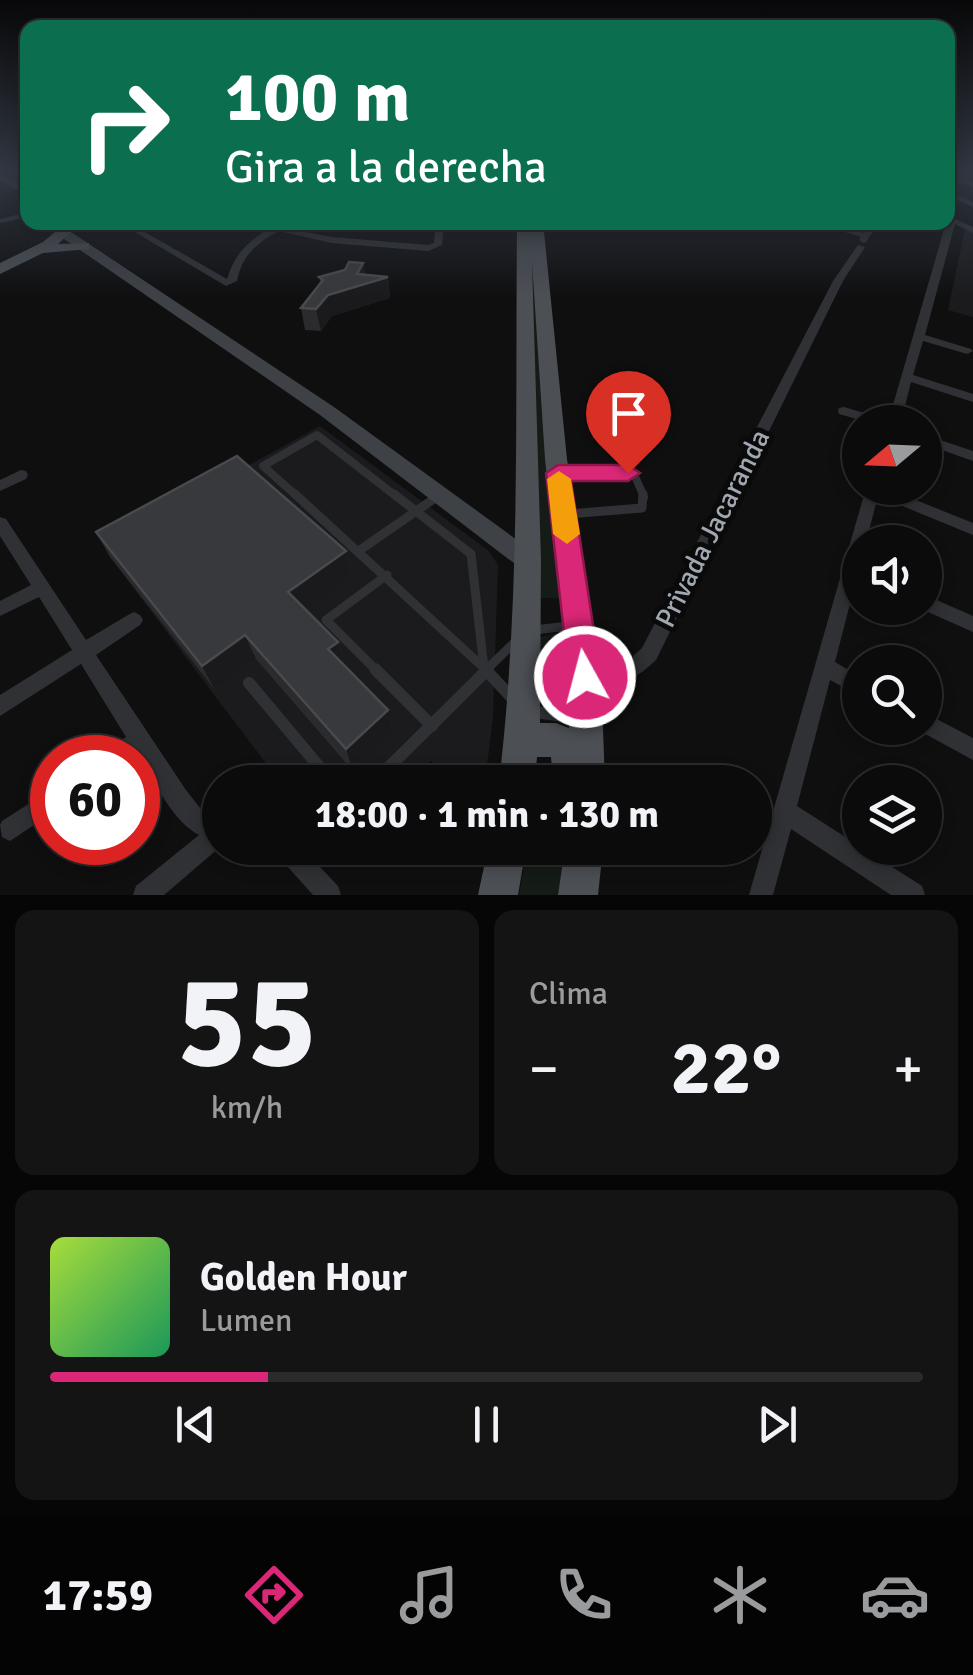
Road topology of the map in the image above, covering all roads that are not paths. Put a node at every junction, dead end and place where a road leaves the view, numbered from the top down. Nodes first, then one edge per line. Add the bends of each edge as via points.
1 (61, 230) edge
2 (63, 230) edge
3 (73, 230) edge
4 (138, 230) edge
5 (274, 230) joint
6 (439, 230) edge
7 (524, 230) edge
8 (537, 230) edge
9 (947, 230) edge
10 (867, 235) edge
11 (84, 246) junction
12 (36, 251) junction
13 (234, 261) junction
14 (0, 266) edge
15 (198, 267) junction
16 (916, 336) junction
17 (967, 351) dead end
18 (906, 376) junction
19 (973, 398) edge
20 (898, 405) edge
21 (942, 445) edge
22 (973, 456) edge
23 (558, 473) junction
24 (21, 476) dead end
25 (0, 486) edge
26 (442, 494) junction
27 (914, 505) edge
28 (417, 511) junction
29 (564, 514) junction
30 (0, 523) edge
31 (973, 529) edge
32 (360, 550) junction
33 (526, 560) junction
34 (387, 575) junction
35 (40, 588) junction
36 (0, 609) edge
37 (942, 610) edge
38 (842, 614) edge
39 (134, 620) dead end
40 (973, 624) edge
41 (579, 627) junction
42 (524, 632) junction
43 (82, 655) junction
44 (825, 668) junction
45 (484, 672) junction
46 (585, 677) junction
47 (842, 677) edge
48 (249, 683) dead end
49 (0, 706) edge
50 (586, 716) junction
51 (432, 726) junction
52 (523, 726) junction
53 (942, 732) edge
54 (138, 735) edge
55 (973, 749) edge
56 (318, 765) edge
57 (392, 765) edge
58 (519, 765) edge
59 (570, 765) edge
60 (587, 765) edge
61 (160, 767) edge
62 (783, 810) junction
63 (30, 815) edge
64 (202, 824) edge
65 (10, 829) dead end
66 (202, 847) edge
67 (309, 865) edge
68 (504, 865) edge
69 (145, 895) edge
70 (329, 895) edge
71 (498, 895) edge
72 (761, 895) edge
73 (913, 895) edge

1 - 14 main road
2 - 12 main road
3 - 11 street
4 - 15 street
5 - 6 street via 428,248 438,245
5 - 13 street
7 - 33 main road
8 - 23 main road
9 - 16 street
10 - 46 street, Privada Jacaranda via 649,654 626,676
11 - 12 main road
11 - 26 street
12 - 14 main road
13 - 15 street
13 - 15 street via 229,283
16 - 17 street
16 - 18 street
18 - 19 street
18 - 20 street
21 - 22 street
23 - 29 main road
23 - 29 lane via 634,474 645,499 642,508
24 - 25 street
26 - 28 lane
26 - 33 street
27 - 31 street
28 - 32 lane
28 - 32 lane via 317,435 263,466
28 - 45 lane via 474,561
29 - 41 main road
30 - 35 street
32 - 34 lane
33 - 42 main road
34 - 45 lane
34 - 51 lane via 326,620
35 - 36 street
35 - 43 street
37 - 40 street
38 - 44 street
39 - 43 street
41 - 42 lane
41 - 46 main road
42 - 45 lane
42 - 52 main road
43 - 49 street
43 - 54 street
44 - 47 street
44 - 62 street
45 - 51 lane
45 - 52 lane
46 - 50 main road
48 - 56 lane
50 - 52 lane
50 - 60 main road
51 - 57 lane
52 - 58 main road
52 - 59 main road via 562,740
53 - 55 street
61 - 64 street
62 - 72 street
62 - 73 street
63 - 65 street
66 - 69 street
67 - 70 street
68 - 71 main road

